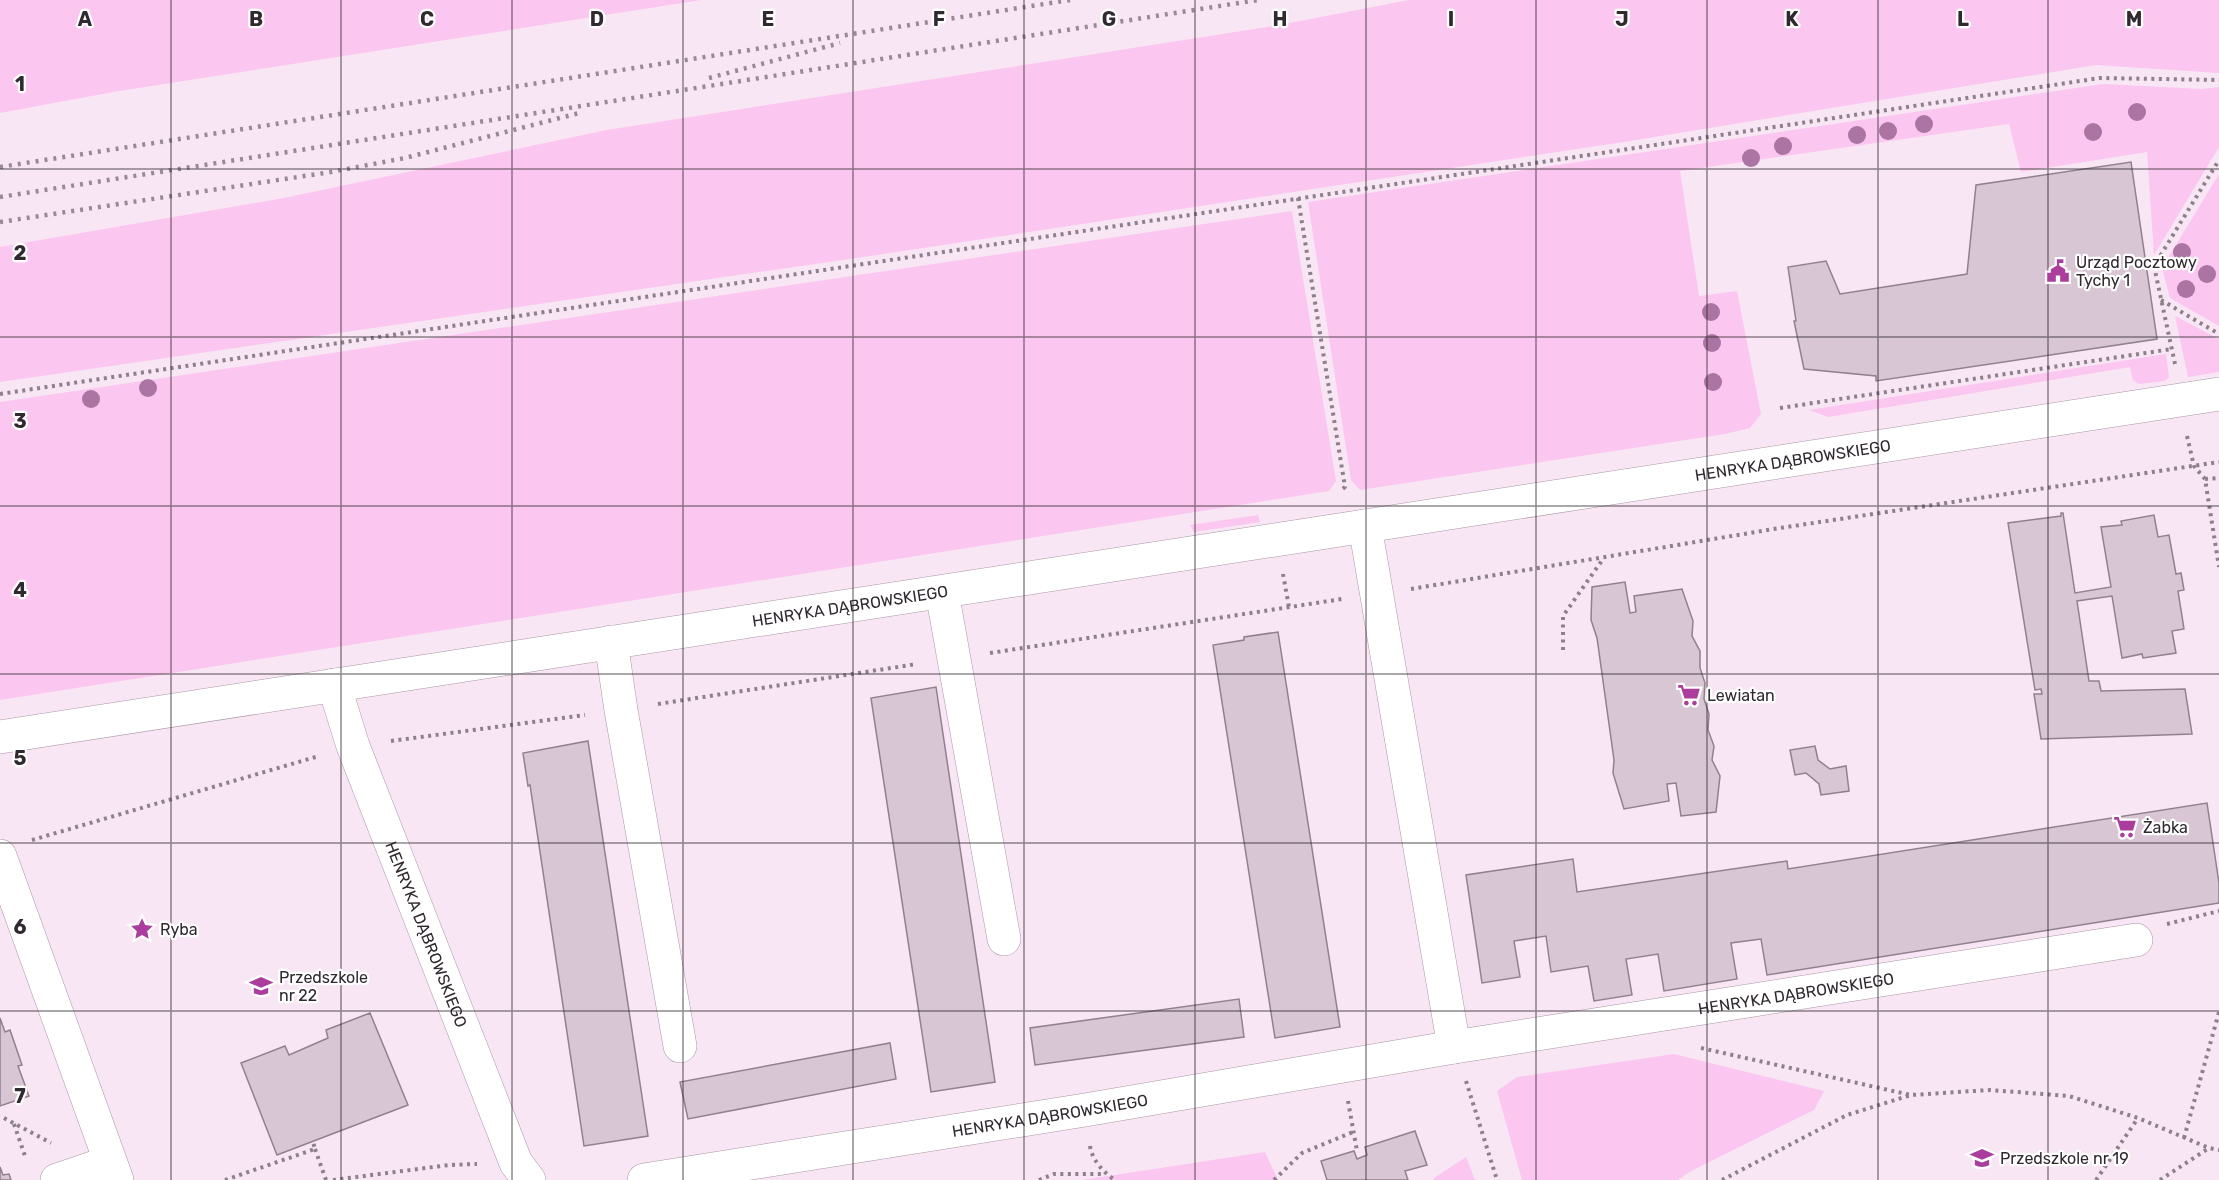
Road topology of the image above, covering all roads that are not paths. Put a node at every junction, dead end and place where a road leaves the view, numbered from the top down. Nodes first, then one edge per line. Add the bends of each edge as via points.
1 (2219, 394) edge
2 (1365, 526) junction
3 (942, 592) junction
4 (611, 642) junction
5 (333, 684) junction
6 (0, 737) edge
7 (11, 850) edge
8 (1004, 939) dead end
9 (2136, 940) road end
10 (680, 1046) dead end
11 (1454, 1047) junction
12 (114, 1171) edge
13 (523, 1172) edge
14 (43, 1174) edge
15 (644, 1180) edge

1 - 2 street, HENRYKA DĄBROWSKIEGO
2 - 3 street, HENRYKA DĄBROWSKIEGO
2 - 11 street
3 - 4 street, HENRYKA DĄBROWSKIEGO
3 - 8 street
4 - 5 street, HENRYKA DĄBROWSKIEGO
4 - 10 street
5 - 6 street, HENRYKA DĄBROWSKIEGO
5 - 13 street, HENRYKA DĄBROWSKIEGO via 353,746
7 - 12 street
9 - 11 street, HENRYKA DĄBROWSKIEGO
11 - 15 street, HENRYKA DĄBROWSKIEGO
12 - 14 street

